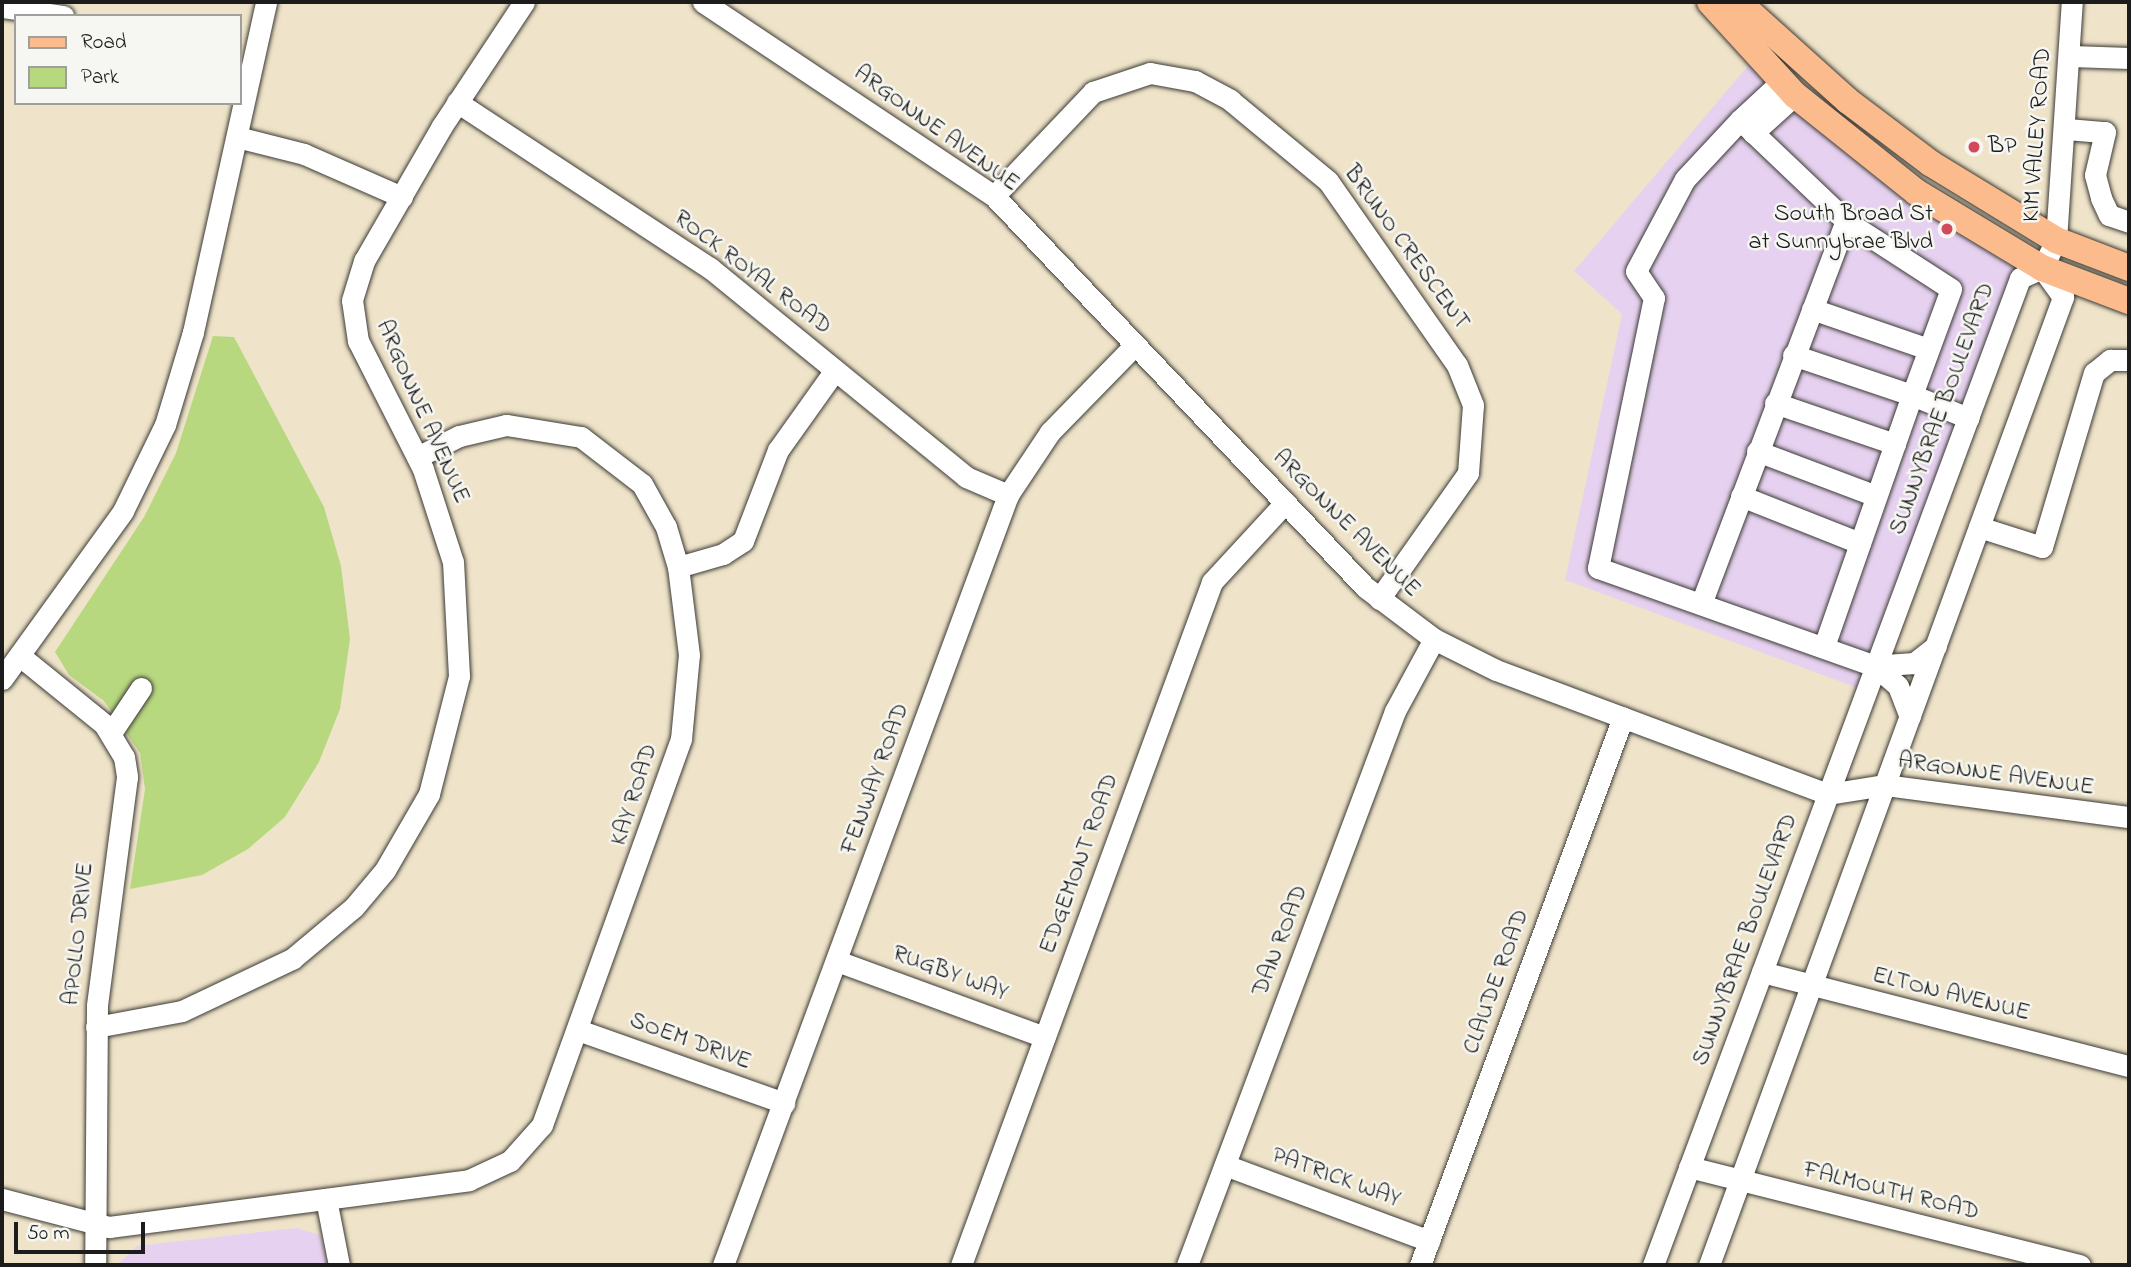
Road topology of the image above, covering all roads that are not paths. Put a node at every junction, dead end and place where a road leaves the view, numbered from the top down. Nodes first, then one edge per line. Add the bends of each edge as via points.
1 (266, 2) edge
2 (524, 2) edge
3 (703, 2) edge
4 (1710, 2) edge
5 (1738, 2) edge
6 (2072, 2) edge
7 (2, 7) edge
8 (49, 14) edge
9 (249, 42) edge
10 (2071, 56) junction
11 (2129, 58) edge
12 (1816, 73) junction
13 (1789, 88) junction
14 (242, 97) edge
15 (1848, 101) junction
16 (457, 102) junction
17 (241, 105) edge
18 (1746, 127) junction
19 (2067, 129) junction
20 (1842, 135) junction
21 (237, 137) junction
22 (994, 196) junction
23 (402, 197) junction
24 (1846, 221) junction
25 (2129, 222) edge
26 (2056, 240) junction
27 (2042, 268) junction
28 (2129, 268) edge
29 (2129, 301) edge
30 (1812, 309) junction
31 (1135, 345) junction
32 (1928, 349) junction
33 (1793, 355) junction
34 (2129, 360) edge
35 (835, 370) junction
36 (1912, 395) junction
37 (1775, 403) junction
38 (1968, 418) junction
39 (1895, 444) junction
40 (1757, 451) junction
41 (417, 457) junction
42 (1008, 495) junction
43 (1741, 496) junction
44 (1876, 496) junction
45 (1285, 503) junction
46 (1979, 527) junction
47 (1860, 543) junction
48 (678, 567) junction
49 (1379, 599) junction
50 (1701, 604) junction
51 (1434, 639) junction
52 (1824, 646) junction
53 (1936, 646) junction
54 (20, 656) junction
55 (1875, 666) junction
56 (2, 679) edge
57 (141, 688) dead end
58 (1623, 717) junction
59 (1910, 717) junction
60 (111, 733) junction
61 (1885, 785) junction
62 (1828, 794) junction
63 (2129, 817) edge
64 (837, 961) junction
65 (1762, 972) junction
66 (1811, 987) junction
67 (96, 1027) junction
68 (578, 1030) junction
69 (1045, 1037) junction
70 (2129, 1066) edge
71 (784, 1103) junction
72 (1225, 1166) junction
73 (1689, 1167) junction
74 (1739, 1181) junction
75 (2, 1199) edge
76 (326, 1199) junction
77 (95, 1224) junction
78 (1429, 1241) junction
79 (94, 1265) edge
80 (339, 1265) edge
81 (723, 1265) edge
82 (961, 1265) edge
83 (1187, 1265) edge
84 (1420, 1265) edge
85 (1653, 1265) edge
86 (1709, 1265) edge
87 (2080, 1265) edge

1 - 9 street
2 - 16 street, ARGONNE AVENUE
3 - 22 street, ARGONNE AVENUE
4 - 13 main road
5 - 12 main road
6 - 10 street, KIM VALLEY ROAD
7 - 8 street
9 - 14 street
10 - 11 street
10 - 19 street, KIM VALLEY ROAD
12 - 13 main road
12 - 15 main road
13 - 18 street
13 - 20 main road
15 - 20 main road
15 - 26 main road via 1930,163
16 - 23 street, ARGONNE AVENUE
16 - 35 street, ROCK ROYAL ROAD via 709,268
17 - 21 street
18 - 24 street
18 - 50 street via 1685,179 1636,271 1654,298 1598,568
19 - 25 street via 2105,132 2095,174 2101,198 2109,215
19 - 26 street, KIM VALLEY ROAD
20 - 27 main road via 1916,192
21 - 23 street via 304,154
21 - 54 street via 165,425 123,511
22 - 31 street, ARGONNE AVENUE
22 - 49 street, BRUNO CRESCENT via 1093,92 1150,73 1195,81 1230,100 1328,181 1457,365 1473,405 1468,473
23 - 41 street, ARGONNE AVENUE via 356,280 352,320
24 - 30 street
24 - 32 street via 1951,289
26 - 27 street, KIM VALLEY ROAD
26 - 28 main road
27 - 29 main road
27 - 38 street, SUNNYBRAE BOULEVARD via 2020,278
27 - 46 street via 2063,297
30 - 32 street
30 - 33 street
31 - 42 street, FENWAY ROAD via 1050,432
31 - 45 street, ARGONNE AVENUE
32 - 36 street
33 - 36 street
33 - 37 street
34 - 46 street via 2110,360 2094,373 2042,547
35 - 42 street, ROCK ROYAL ROAD via 966,477
35 - 48 street via 778,450 743,541 723,554
36 - 38 street
36 - 39 street
37 - 39 street
37 - 40 street
38 - 55 street, SUNNYBRAE BOULEVARD
39 - 44 street
40 - 43 street
40 - 44 street
41 - 48 street, KAY ROAD via 459,436 506,425 581,437 642,484 666,527
41 - 67 street, ARGONNE AVENUE via 453,562 461,642 446,743 410,830 354,907 292,959 183,1012
42 - 64 street, FENWAY ROAD
43 - 47 street
43 - 50 street
44 - 47 street
45 - 49 street, ARGONNE AVENUE
45 - 69 street, EDGEMONT ROAD via 1212,582
46 - 53 street
47 - 52 street
48 - 68 street, KAY ROAD via 688,655 681,739
49 - 51 street, ARGONNE AVENUE
50 - 52 street
51 - 58 street, ARGONNE AVENUE
51 - 72 street, DAN ROAD via 1395,711
52 - 55 street
53 - 55 street via 1914,663
53 - 59 street
54 - 56 street
54 - 60 street
55 - 59 street via 1898,686
55 - 62 street, SUNNYBRAE BOULEVARD
57 - 60 street
58 - 62 street, ARGONNE AVENUE
58 - 78 street, CLAUDE ROAD
59 - 61 street
60 - 67 street, APOLLO DRIVE via 127,778
61 - 62 street, ARGONNE AVENUE
61 - 63 street, ARGONNE AVENUE
61 - 66 street
62 - 65 street, SUNNYBRAE BOULEVARD
64 - 69 street, RUGBY WAY
64 - 71 street, FENWAY ROAD
65 - 66 street, ELTON AVENUE
65 - 73 street, SUNNYBRAE BOULEVARD
66 - 70 street, ELTON AVENUE
66 - 74 street
67 - 77 street, APOLLO DRIVE
68 - 71 street, SOEM DRIVE
68 - 76 street, KAY ROAD via 542,1125 510,1161 469,1180
69 - 82 street, EDGEMONT ROAD
71 - 81 street, FENWAY ROAD
72 - 78 street, PATRICK WAY
72 - 83 street, DAN ROAD
73 - 74 street, FALMOUTH ROAD
73 - 85 street, SUNNYBRAE BOULEVARD
74 - 86 street
74 - 87 street, FALMOUTH ROAD
75 - 77 street
76 - 77 street
76 - 80 street
77 - 79 street, APOLLO DRIVE
78 - 84 street, CLAUDE ROAD

